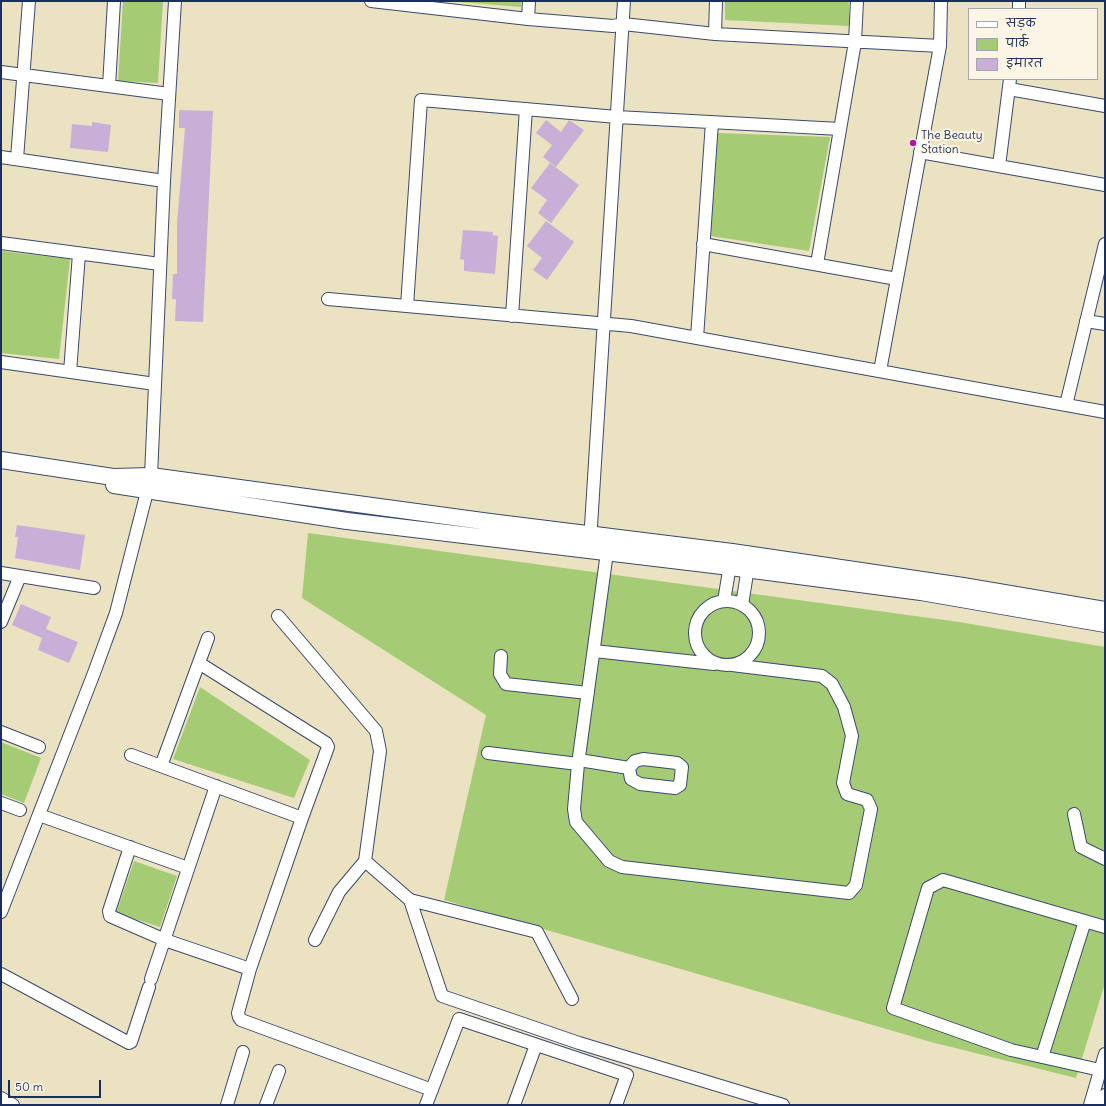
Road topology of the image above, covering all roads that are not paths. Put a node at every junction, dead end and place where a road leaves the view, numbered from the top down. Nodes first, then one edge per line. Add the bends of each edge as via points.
1 (29, 1) edge
2 (114, 1) edge
3 (175, 1) edge
4 (371, 1) edge
5 (529, 1) edge
6 (624, 1) edge
7 (716, 1) edge
8 (857, 1) edge
9 (941, 1) edge
10 (434, 5) edge
11 (528, 20) junction
12 (623, 24) junction
13 (715, 34) junction
14 (855, 42) junction
15 (940, 46) junction
16 (1, 72) edge
17 (23, 74) junction
18 (1010, 84) edge
19 (109, 86) junction
20 (169, 94) junction
21 (1105, 106) edge
22 (526, 109) junction
23 (617, 118) junction
24 (712, 122) junction
25 (840, 129) junction
26 (920, 152) junction
27 (1, 157) edge
28 (17, 159) junction
29 (999, 166) junction
30 (164, 181) junction
31 (1105, 185) edge
32 (1, 243) edge
33 (703, 244) junction
34 (1105, 244) edge
35 (79, 254) junction
36 (1103, 262) edge
37 (160, 264) junction
38 (816, 264) junction
39 (897, 278) junction
40 (328, 299) dead end
41 (407, 306) junction
42 (512, 316) junction
43 (1086, 320) junction
44 (604, 324) junction
45 (1105, 324) edge
46 (697, 338) junction
47 (1, 362) edge
48 (880, 371) junction
49 (70, 372) junction
50 (155, 384) junction
51 (1066, 405) junction
52 (1105, 412) edge
53 (1, 460) edge
54 (1, 471) edge
55 (150, 483) junction
56 (592, 534) junction
57 (609, 536) junction
58 (589, 550) junction
59 (607, 552) junction
60 (731, 559) junction
61 (749, 562) junction
62 (1, 573) edge
63 (20, 576) junction
64 (94, 588) dead end
65 (724, 601) junction
66 (742, 605) junction
67 (1105, 610) edge
68 (278, 616) dead end
69 (1, 622) edge
70 (1105, 624) edge
71 (208, 638) dead end
72 (594, 651) junction
73 (501, 656) dead end
74 (199, 663) junction
75 (726, 665) junction
76 (588, 692) junction
77 (1, 732) edge
78 (39, 747) dead end
79 (488, 753) dead end
80 (131, 755) dead end
81 (578, 762) junction
82 (162, 766) junction
83 (629, 768) dead end
84 (216, 786) junction
85 (1, 803) edge
86 (20, 810) dead end
87 (1074, 814) dead end
88 (39, 815) junction
89 (302, 818) junction
90 (130, 847) junction
91 (1105, 859) edge
92 (365, 861) junction
93 (188, 868) junction
94 (410, 900) junction
95 (1, 912) edge
96 (1086, 921) junction
97 (1105, 927) edge
98 (165, 940) junction
99 (315, 940) dead end
100 (250, 969) junction
101 (1, 974) edge
102 (572, 999) dead end
103 (536, 1045) junction
104 (243, 1052) dead end
105 (1105, 1054) edge
106 (1042, 1057) junction
107 (1100, 1070) junction
108 (279, 1071) dead end
109 (432, 1090) junction
110 (1105, 1095) edge
111 (1, 1098) edge
112 (13, 1105) edge
113 (227, 1105) edge
114 (266, 1105) edge
115 (426, 1105) edge
116 (514, 1105) edge
117 (616, 1105) edge
118 (783, 1105) edge
119 (1090, 1105) edge
120 (1102, 1105) edge

1 - 17 street
2 - 19 street
3 - 20 street
4 - 10 street
5 - 11 street
6 - 12 street
7 - 13 street
8 - 14 street
9 - 15 street
10 - 11 street
11 - 12 street via 613,26
12 - 13 street
12 - 23 street
13 - 14 street
14 - 15 street
14 - 25 street
15 - 26 street
16 - 17 street
17 - 19 street
17 - 28 street
18 - 21 street
18 - 29 street
19 - 20 street
20 - 30 street
22 - 23 street
22 - 41 street via 421,100
22 - 42 street
23 - 24 street
23 - 44 street
24 - 25 street
24 - 33 street
25 - 38 street
26 - 29 street
26 - 39 street
27 - 28 street
28 - 30 street
29 - 31 street
30 - 37 street
32 - 35 street
33 - 38 street
33 - 46 street
34 - 36 street
35 - 37 street
35 - 49 street
36 - 43 street
37 - 50 street
38 - 39 street
39 - 48 street
40 - 41 street
41 - 42 street
42 - 44 street
43 - 45 street
43 - 51 street
44 - 46 street via 631,326
44 - 56 street
46 - 48 street
47 - 49 street
48 - 51 street
49 - 50 street
50 - 55 street
51 - 52 street
53 - 55 main road
54 - 55 main road
55 - 56 main road
55 - 58 main road via 347,521
55 - 88 street via 116,613
56 - 57 main road
56 - 58 street
57 - 59 street
57 - 60 main road
58 - 59 main road
59 - 60 main road
59 - 72 street
60 - 61 main road
60 - 65 street
61 - 66 street
61 - 67 main road via 963,586
61 - 70 main road
62 - 63 street
63 - 64 street
63 - 69 street
65 - 66 street
65 - 75 street via 708,607 700,614 694,634 702,654 710,661
66 - 75 street via 754,615 758,624 757,645 751,655 742,662
68 - 92 street via 376,731 380,751
71 - 74 street
72 - 75 street
72 - 76 street
73 - 76 street via 500,674 506,684
74 - 82 street
74 - 89 street via 328,744
75 - 81 street via 822,676 832,684 844,707 852,736 843,783 847,794 868,800 871,810 856,885 849,894 622,867 609,861 576,822 574,809
76 - 81 street
77 - 78 street
79 - 81 street
80 - 82 street
81 - 83 street
82 - 84 street
84 - 89 street
84 - 93 street
85 - 86 street
87 - 91 street via 1081,847
88 - 90 street
88 - 95 street
89 - 100 street
90 - 93 street
90 - 98 street via 109,913 112,918
92 - 94 street
92 - 99 street via 339,892
93 - 98 street
94 - 102 street via 537,932
94 - 118 street via 442,996 579,1043
96 - 97 street
96 - 106 street
96 - 106 street via 943,880 928,888 893,1008 1011,1050
98 - 100 street
98 - 101 street via 129,1044
100 - 109 street via 238,1013 241,1020
103 - 109 street via 459,1019
103 - 116 street
103 - 117 street via 627,1075
104 - 113 street
105 - 107 street
106 - 107 street
107 - 119 street
108 - 114 street
109 - 115 street
110 - 120 street
111 - 112 street

